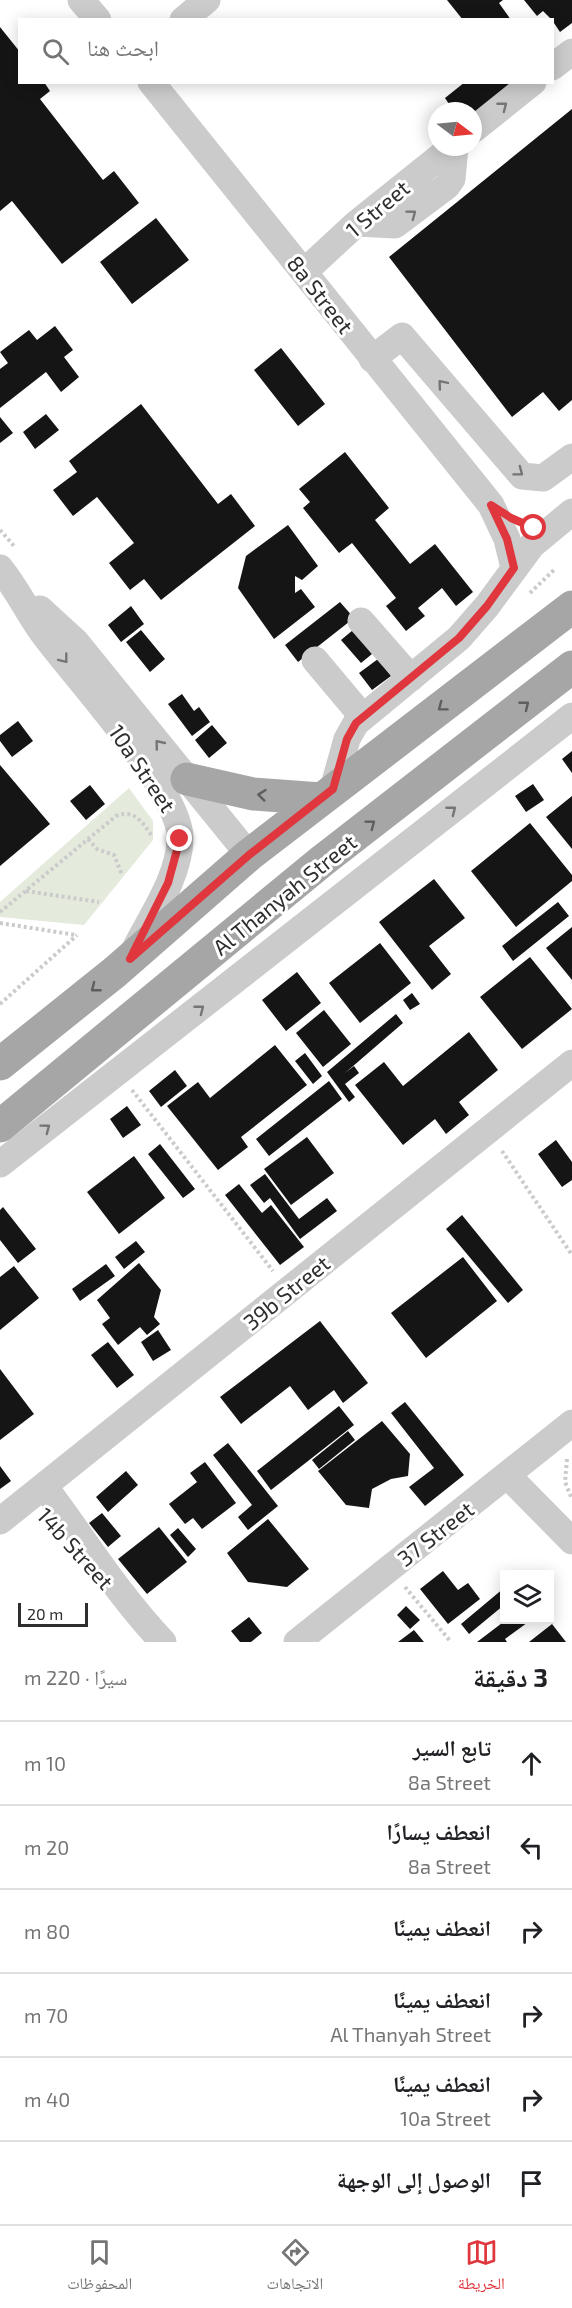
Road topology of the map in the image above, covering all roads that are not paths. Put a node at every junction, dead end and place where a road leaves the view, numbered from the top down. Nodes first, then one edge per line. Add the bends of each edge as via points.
1 (81, 0) edge
2 (207, 0) edge
3 (96, 18) edge
4 (185, 18) edge
5 (572, 52) edge
6 (554, 66) edge
7 (153, 84) edge
8 (530, 84) edge
9 (482, 123) edge
10 (442, 156) edge
11 (304, 272) junction
12 (372, 359) junction
13 (480, 429) junction
14 (450, 456) junction
15 (572, 457) edge
16 (491, 505) junction
17 (572, 512) edge
18 (547, 532) junction
19 (0, 568) edge
20 (514, 568) junction
21 (20, 593) junction
22 (572, 607) edge
23 (361, 621) dead end
24 (315, 660) dead end
25 (572, 667) edge
26 (411, 678) junction
27 (362, 716) junction
28 (572, 716) edge
29 (187, 779) junction
30 (327, 794) junction
31 (249, 855) junction
32 (130, 959) junction
33 (1, 1062) edge
34 (572, 1063) edge
35 (53, 1085) junction
36 (0, 1126) edge
37 (0, 1164) edge
38 (572, 1423) edge
39 (516, 1469) junction
40 (37, 1492) junction
41 (0, 1521) edge
42 (572, 1534) edge
43 (572, 1540) edge
44 (148, 1632) edge
45 (163, 1642) edge
46 (297, 1642) edge

1 - 3 street
2 - 4 street
5 - 6 street
7 - 11 street, 8a Street
9 -> 8 street
11 -> 10 street, 1 Street via 357,223
11 - 12 street, 8a Street
13 -> 12 street via 402,336
12 - 14 street, 8a Street
13 - 14 street
13 -> 15 street via 516,472 528,478 549,474
14 - 16 street, 8a Street
16 - 18 street, 8a Street via 511,518
16 - 20 street, 8a Street via 507,539
17 - 18 street
18 - 20 street
19 - 21 street, 10a Street
20 - 26 street via 474,622
29 -> 21 street, 10a Street via 76,642
21 -> 32 street, 10a Street via 43,632 162,788 180,825 180,848 168,883
22 -> 30 main road
23 - 26 street
24 - 27 street
35 -> 25 main road, Al Thanyah Street via 322,861
26 - 27 street
27 - 30 street via 347,739
37 -> 28 street
30 -> 29 main road via 253,794
29 - 31 street, 10a Street
30 - 31 main road
31 - 32 main road
31 - 35 main road via 261,872 258,889 80,1037 63,1059
32 -> 33 main road
34 - 40 street, 39b Street
35 - 36 main road, Al Thanyah Street
38 - 39 street, 37 Street
39 - 42 street
39 - 43 street
39 - 46 street, 37 Street
40 - 41 street, 39b Street
40 - 44 street, 14b Street via 94,1552
44 - 45 street, 14b Street

